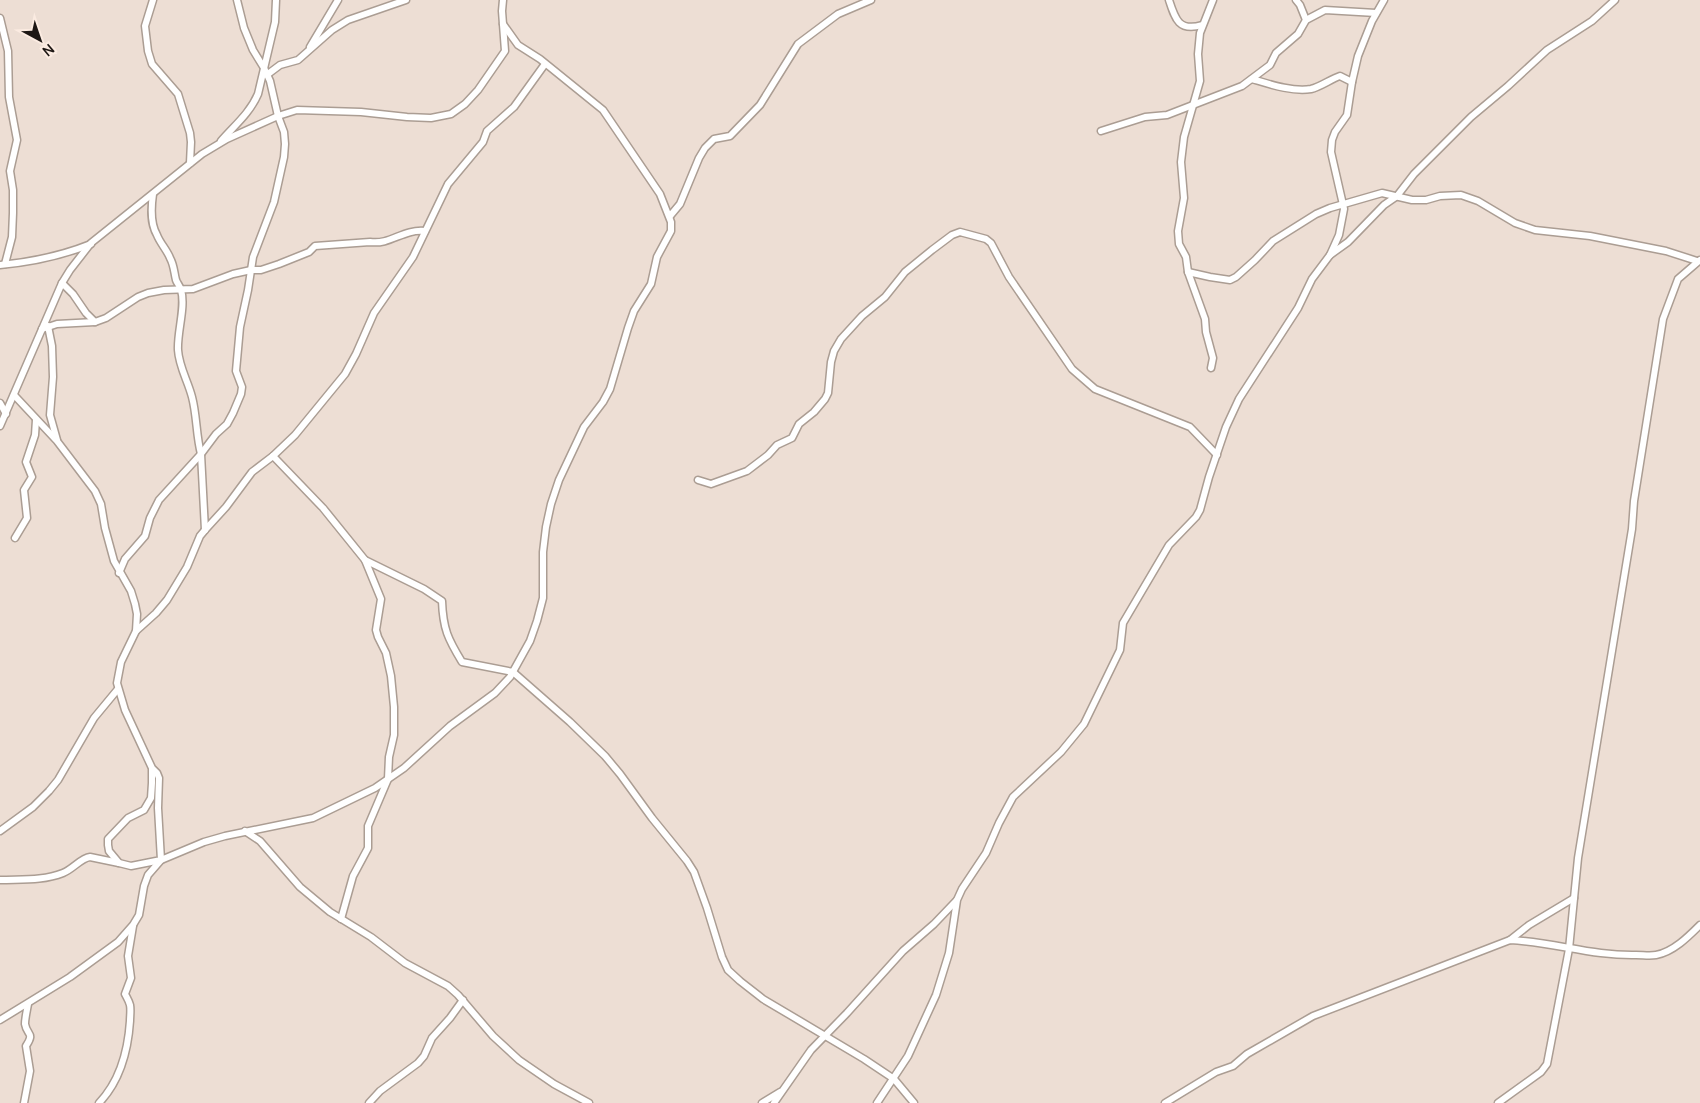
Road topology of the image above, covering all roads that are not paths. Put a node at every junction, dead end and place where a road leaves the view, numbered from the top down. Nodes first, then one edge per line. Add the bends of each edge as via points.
1 (154, 0) edge
2 (237, 0) edge
3 (276, 0) edge
4 (338, 0) edge
5 (406, 0) edge
6 (504, 0) edge
7 (871, 0) edge
8 (1169, 0) edge
9 (1213, 0) edge
10 (1296, 0) edge
11 (1384, 0) edge
12 (1615, 0) edge
13 (1376, 13) junction
14 (0, 18) edge
15 (1306, 20) junction
16 (503, 24) junction
17 (1202, 26) junction
18 (305, 55) junction
19 (545, 64) junction
20 (266, 71) junction
21 (1252, 79) junction
22 (1352, 82) junction
23 (1194, 105) junction
24 (278, 116) junction
25 (1101, 131) dead end
26 (217, 145) junction
27 (190, 163) junction
28 (154, 194) junction
29 (1397, 196) junction
30 (1344, 205) junction
31 (670, 216) junction
32 (425, 232) junction
33 (92, 243) junction
34 (1330, 255) junction
35 (1698, 261) edge
36 (2, 265) edge
37 (251, 270) junction
38 (1188, 272) junction
39 (62, 283) junction
40 (182, 290) junction
41 (95, 322) junction
42 (45, 328) junction
43 (1211, 368) dead end
44 (14, 395) junction
45 (0, 403) edge
46 (6, 414) junction
47 (36, 420) junction
48 (0, 426) edge
49 (57, 441) junction
50 (200, 454) junction
51 (1217, 455) junction
52 (273, 456) junction
53 (698, 480) dead end
54 (205, 530) junction
55 (14, 538) dead end
56 (366, 560) junction
57 (119, 573) junction
58 (136, 631) junction
59 (513, 672) junction
60 (118, 689) junction
61 (152, 768) junction
62 (388, 779) junction
63 (0, 831) edge
64 (245, 831) junction
65 (161, 860) junction
66 (118, 863) junction
67 (0, 880) edge
68 (1574, 898) junction
69 (957, 900) junction
70 (341, 919) junction
71 (133, 925) junction
72 (1700, 925) edge
73 (1510, 940) junction
74 (1570, 949) junction
75 (463, 1000) junction
76 (28, 1004) junction
77 (0, 1020) edge
78 (825, 1036) junction
79 (894, 1079) junction
80 (781, 1091) junction
81 (24, 1103) edge
82 (99, 1103) edge
83 (369, 1103) edge
84 (588, 1103) edge
85 (762, 1103) edge
86 (774, 1103) edge
87 (877, 1103) edge
88 (914, 1103) edge
89 (1165, 1103) edge
90 (1498, 1103) edge

1 - 27 street via 144,26 148,51 152,64 178,94 190,133
2 - 20 street via 244,28
3 - 20 street
4 - 18 street
5 - 18 street via 348,20
6 - 16 street
7 - 31 street via 838,14 798,44 760,105 730,136 714,139 705,148 680,204
8 - 17 street via 1175,17 1184,27
9 - 17 street
10 - 15 street
11 - 13 street
12 - 29 street via 1592,21 1547,50 1471,117 1414,174
13 - 15 street via 1325,10
13 - 22 street via 1358,56
14 - 36 street via 8,51 9,97 17,140 10,171 12,237
15 - 21 street via 1298,34 1276,53 1270,65
16 - 19 street via 518,45
16 - 24 street via 506,51 465,104 451,114 431,118 305,109
17 - 23 street via 1198,54 1200,81
18 - 20 street
19 - 31 street via 603,110 660,194
19 - 32 street via 514,107 487,131 483,142 452,178
20 - 24 street
20 - 26 street via 254,104
21 - 22 street via 1297,89 1311,89 1340,76
21 - 23 street
22 - 30 street via 1347,115 1335,132 1331,146
23 - 25 street
23 - 38 street via 1184,137 1181,162 1184,198 1178,231
24 - 26 street
24 - 37 street via 284,132 284,157 274,202 254,251
26 - 27 street
27 - 28 street
28 - 33 street
28 - 40 street via 151,208 156,234 170,256 176,281
29 - 30 street via 1382,193
29 - 34 street
29 - 35 street via 1426,200 1461,195 1535,230 1590,236 1666,251
30 - 34 street via 1341,228
30 - 38 street via 1316,214 1273,240 1230,280
31 - 59 street via 671,231 657,258 651,284 634,310 610,388 584,427 559,480 546,527 540,610 530,641
32 - 37 street via 410,232 387,242 315,246 279,264
32 - 52 street via 406,269 374,314 345,374
33 - 36 street via 43,259
33 - 39 street
34 - 51 street via 1243,392
35 - 68 street via 1678,279 1663,319
37 - 40 street
37 - 50 street via 240,326 236,371 241,394 227,424
38 - 43 street via 1205,319 1213,358
39 - 41 street
39 - 42 street
40 - 41 street via 148,293
40 - 50 street via 178,352 192,397
41 - 42 street via 56,324
42 - 44 street
42 - 49 street via 52,346 50,415
44 - 46 street
44 - 47 street
45 - 46 street
46 - 48 street
47 - 49 street
47 - 55 street via 35,435 26,462 32,477 24,490 27,518
49 - 57 street via 95,491
50 - 54 street
50 - 57 street via 158,500 145,536 125,559
51 - 53 street via 1190,428 1089,385 1066,362 991,243 960,232 905,272 885,297 841,339 831,362 828,393 814,412 799,424 792,438 777,445 747,471 711,484
51 - 69 street via 1200,510 1169,545 1123,623 1120,650 1084,724 1061,752 1013,797 986,852
52 - 54 street via 252,472
52 - 56 street via 310,493
54 - 58 street via 167,600
56 - 59 street via 442,601 443,623 462,662
56 - 62 street via 381,599 376,630 387,658 392,690 394,729
57 - 58 street via 135,604
58 - 60 street via 121,662 116,683
59 - 62 street via 495,693
59 - 78 street via 605,756 687,861 699,882 725,965 732,975 763,999
60 - 61 street
60 - 63 street via 94,718 53,786
61 - 65 street via 159,778
61 - 66 street via 149,804 121,824 108,839 110,851
62 - 64 street via 321,816
62 - 70 street via 368,826 368,848 353,876
64 - 65 street via 215,838
64 - 70 street via 260,841 300,887
65 - 66 street via 131,866
65 - 71 street via 148,875 139,915
66 - 67 street via 86,857 75,867 51,877
68 - 73 street
68 - 74 street
69 - 78 street via 897,957
69 - 79 street via 949,953 936,995
70 - 75 street via 406,963 448,986
71 - 76 street via 118,942
71 - 82 street via 128,956 131,978 125,994 130,1005 128,1046 113,1085
72 - 74 street via 1673,948 1657,955 1617,956
73 - 74 street
73 - 89 street via 1313,1016 1247,1054 1234,1066 1216,1072
74 - 90 street via 1547,1064 1541,1072
75 - 83 street via 432,1038 418,1063
75 - 84 street via 493,1036 519,1060
76 - 77 street
76 - 81 street via 25,1025 31,1034 26,1046 30,1071
78 - 79 street
78 - 80 street
79 - 87 street
79 - 88 street
80 - 85 street
80 - 86 street

